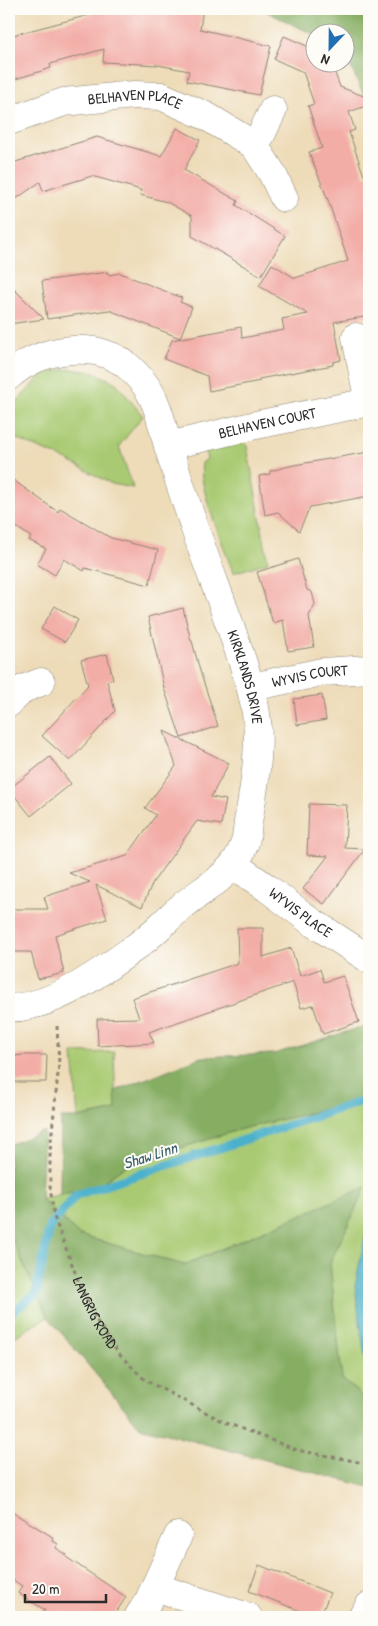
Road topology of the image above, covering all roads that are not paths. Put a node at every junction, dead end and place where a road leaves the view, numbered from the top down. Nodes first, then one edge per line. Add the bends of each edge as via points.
1 (274, 110) dead end
2 (9, 121) edge
3 (254, 145) junction
4 (284, 198) dead end
5 (356, 337) dead end
6 (9, 376) edge
7 (369, 403) edge
8 (168, 446) junction
9 (369, 669) edge
10 (41, 682) dead end
11 (252, 687) junction
12 (9, 703) edge
13 (234, 865) junction
14 (369, 959) edge
15 (9, 1008) edge
16 (178, 1536) dead end
17 (155, 1587) junction
18 (369, 1606) edge
19 (138, 1617) edge
20 (248, 1617) edge
21 (362, 1617) edge

1 - 3 street
2 - 3 street, BELHAVEN PLACE via 64,102 161,96 206,116
3 - 4 street, BELHAVEN PLACE
5 - 7 street, BELHAVEN COURT
6 - 8 street, KIRKLANDS DRIVE via 36,359 60,352 88,349 112,355 132,369 152,394 163,421
7 - 8 street, BELHAVEN COURT via 256,424
8 - 11 street, KIRKLANDS DRIVE
9 - 11 street, WYVIS COURT via 322,672
10 - 12 street via 23,689
11 - 13 street, KIRKLANDS DRIVE via 257,722 256,769 244,844
13 - 14 street, WYVIS PLACE
13 - 15 street, KIRKLANDS DRIVE via 148,937 88,981 52,998
16 - 17 street
17 - 19 street
17 - 20 street
18 - 21 street

